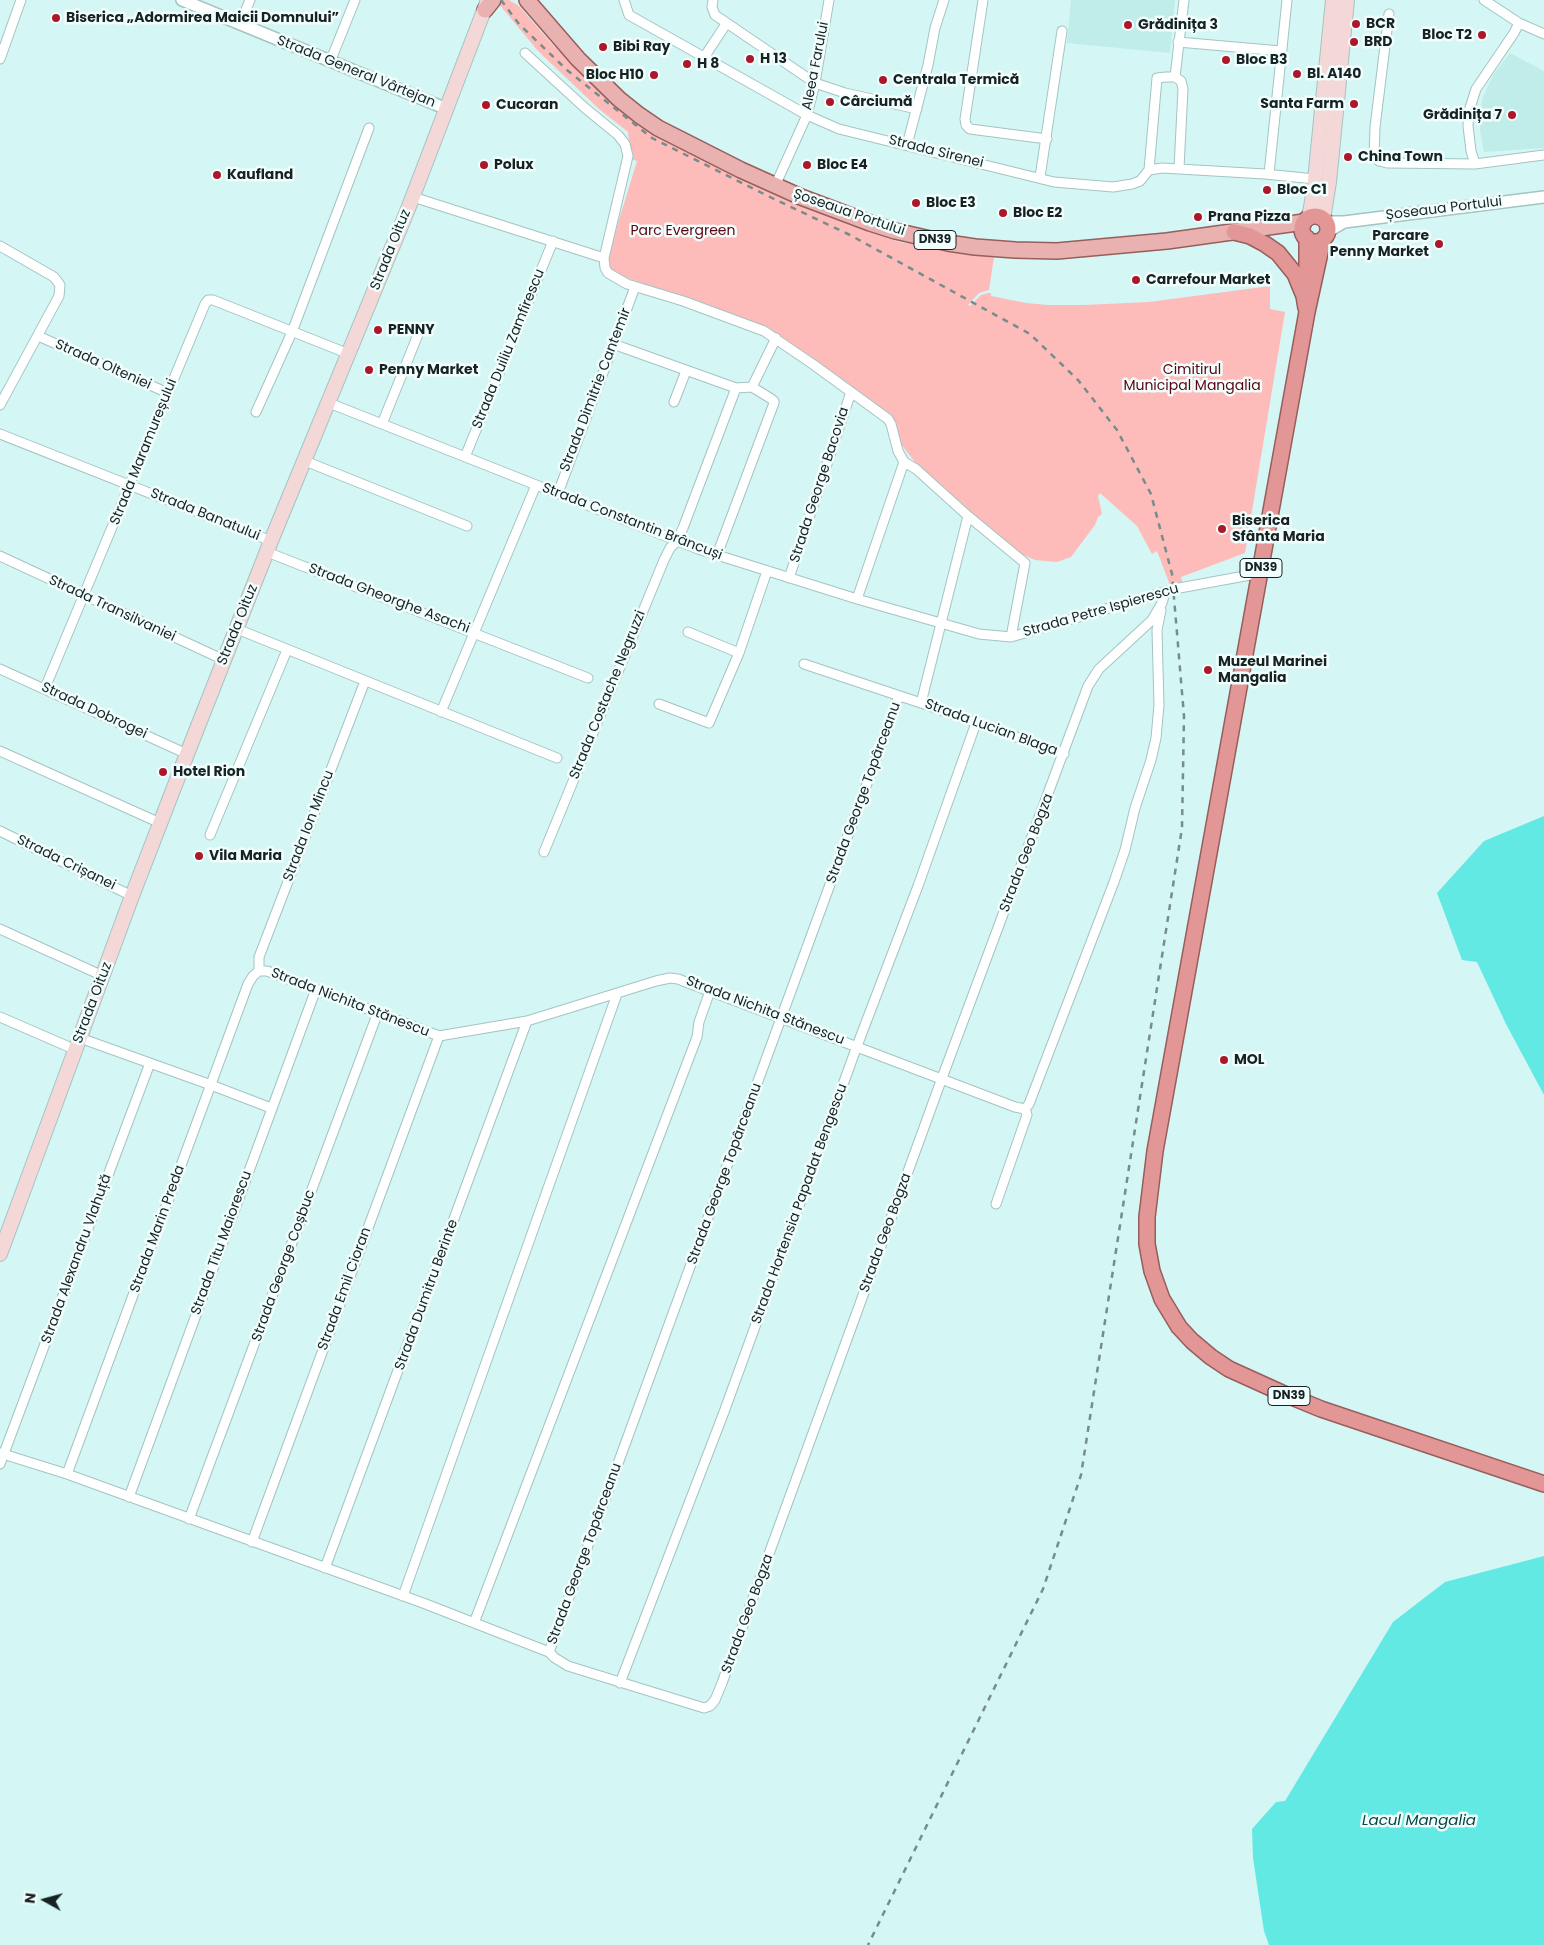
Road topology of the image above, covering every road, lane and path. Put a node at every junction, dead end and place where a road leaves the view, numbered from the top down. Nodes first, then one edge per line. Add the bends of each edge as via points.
1 (21, 0) edge
2 (182, 0) edge
3 (250, 0) edge
4 (355, 0) edge
5 (624, 0) edge
6 (713, 0) edge
7 (829, 0) edge
8 (944, 0) edge
9 (983, 0) edge
10 (1184, 0) edge
11 (1287, 0) edge
12 (1333, 0) edge
13 (1347, 0) edge
14 (1484, 0) edge
15 (527, 1) edge
16 (488, 3) edge
17 (1389, 14) dead end
18 (1519, 23) junction
19 (240, 24) junction
20 (726, 24) junction
21 (1062, 31) dead end
22 (1544, 34) edge
23 (1178, 42) junction
24 (1281, 51) junction
25 (525, 53) dead end
26 (705, 56) junction
27 (0, 59) edge
28 (330, 62) junction
29 (1175, 77) junction
30 (815, 83) junction
31 (447, 109) junction
32 (917, 109) junction
33 (807, 115) junction
34 (369, 128) dead end
35 (1047, 139) junction
36 (907, 145) junction
37 (1544, 155) edge
38 (1475, 164) junction
39 (1179, 168) junction
40 (1149, 170) junction
41 (1269, 174) junction
42 (1040, 177) junction
43 (1315, 179) junction
44 (775, 186) junction
45 (412, 197) junction
46 (1544, 197) edge
47 (1315, 228) junction
48 (1234, 232) junction
49 (553, 241) junction
50 (0, 246) edge
51 (604, 258) junction
52 (635, 287) junction
53 (1307, 312) junction
54 (421, 327) dead end
55 (292, 332) junction
56 (38, 336) junction
57 (776, 338) junction
58 (613, 344) junction
59 (348, 354) junction
60 (686, 370) junction
61 (752, 387) junction
62 (736, 388) junction
63 (851, 392) junction
64 (168, 393) junction
65 (674, 402) dead end
66 (329, 404) junction
67 (0, 405) edge
68 (256, 412) dead end
69 (382, 424) junction
70 (0, 434) edge
71 (465, 457) junction
72 (305, 461) junction
73 (904, 462) junction
74 (130, 485) junction
75 (536, 485) junction
76 (558, 493) junction
77 (968, 516) junction
78 (467, 526) dead end
79 (677, 541) junction
80 (269, 546) junction
81 (717, 555) junction
82 (0, 556) edge
83 (767, 571) junction
84 (1260, 573) junction
85 (789, 578) junction
86 (1165, 593) junction
87 (84, 596) junction
88 (857, 599) junction
89 (1162, 603) junction
90 (942, 623) junction
91 (237, 629) junction
92 (688, 632) dead end
93 (474, 634) junction
94 (1011, 637) junction
95 (287, 650) junction
96 (739, 652) junction
97 (224, 660) junction
98 (804, 664) dead end
99 (0, 669) edge
100 (588, 678) dead end
101 (365, 682) junction
102 (45, 688) junction
103 (899, 696) junction
104 (921, 703) junction
105 (659, 704) dead end
106 (441, 712) junction
107 (976, 723) junction
108 (0, 751) edge
109 (187, 754) junction
110 (1064, 754) junction
111 (557, 758) dead end
112 (160, 823) junction
113 (0, 831) edge
114 (210, 835) dead end
115 (544, 852) dead end
116 (132, 896) junction
117 (0, 929) edge
118 (259, 971) junction
119 (103, 976) junction
120 (248, 984) joint
121 (316, 989) junction
122 (710, 991) junction
123 (617, 994) junction
124 (378, 1012) junction
125 (0, 1017) edge
126 (782, 1018) junction
127 (527, 1021) junction
128 (439, 1036) junction
129 (78, 1044) junction
130 (857, 1046) junction
131 (150, 1063) junction
132 (942, 1078) junction
133 (211, 1085) junction
134 (271, 1108) junction
135 (1025, 1109) junction
136 (996, 1204) dead end
137 (0, 1254) edge
138 (2, 1454) edge
139 (0, 1464) edge
140 (67, 1474) junction
141 (1544, 1484) edge
142 (129, 1497) junction
143 (189, 1519) junction
144 (252, 1542) junction
145 (325, 1568) junction
146 (403, 1596) junction
147 (474, 1623) junction
148 (549, 1652) junction
149 (620, 1683) junction

1 - 27 street
2 - 19 street, Strada General Vârtejan
3 - 19 street
4 - 28 street
5 - 26 street, Strada Sirenei via 630,14
6 - 20 street via 715,15
7 - 30 street, Aleea Farului
8 - 32 street
9 - 35 street via 966,125 970,129
10 - 23 street
11 - 24 street
12 - 43 main road
13 - 47 main road via 1329,182
14 - 18 street
15 - 44 main road, Șoseaua Portului / DN39 via 578,59 638,115
16 - 31 main road, Strada Oituz
17 - 38 street via 1374,157 1387,163
18 - 22 street
18 - 38 street via 1473,96 1468,126
19 - 28 street, Strada General Vârtejan
20 - 26 street
20 - 30 street
21 - 35 street
23 - 24 street
23 - 29 street
24 - 41 street
25 - 51 street via 625,144 628,156
26 - 33 street, Strada Sirenei
28 - 31 street, Strada General Vârtejan
29 - 39 street via 1181,81 1183,90
29 - 40 street via 1157,78
30 - 32 street
30 - 33 street, Aleea Farului
31 - 45 main road, Strada Oituz
32 - 36 street
33 - 36 street, Strada Sirenei via 838,129
33 - 44 street, Aleea Farului
34 - 55 street
35 - 42 street
36 - 42 street, Strada Sirenei
37 - 38 street
39 - 40 street
39 - 41 street
40 - 42 street, Strada Sirenei via 1140,181 1113,187 1054,182
41 - 43 street
43 - 47 main road
44 - 48 main road, Șoseaua Portului / DN39 via 896,231 948,243 1000,249 1074,250
45 - 49 street
45 - 59 main road, Strada Oituz
46 - 47 street, Șoseaua Portului
47 - 48 main road, Șoseaua Portului / DN39 via 1263,228
47 - 53 highway, DN39
48 - 53 highway via 1250,236 1278,253 1295,274
49 - 51 street
49 - 71 street, Strada Duiliu Zamfirescu
50 - 56 street via 54,277 60,285 60,296
51 - 52 street via 608,273
52 - 57 street via 724,315
52 - 58 street, Strada Dimitrie Cantemir
53 - 84 highway, DN39
54 - 69 street
55 - 59 street, Strada Maramureșului
55 - 64 street, Strada Maramureșului via 208,300
55 - 68 street
56 - 64 street, Strada Olteniei
56 - 67 street
57 - 61 street
57 - 63 street
58 - 60 street
58 - 76 street, Strada Dimitrie Cantemir
59 - 66 main road, Strada Oituz
60 - 62 street
60 - 65 street
61 - 62 street
61 - 81 street via 774,400 774,404
62 - 79 street
63 - 73 street via 888,419
63 - 85 street, Strada George Bacovia
64 - 74 street, Strada Maramureșului
66 - 69 street, Strada Constantin Brâncuși
66 - 72 main road, Strada Oituz
69 - 71 street, Strada Constantin Brâncuși
70 - 74 street, Strada Banatului
71 - 75 street, Strada Constantin Brâncuși
72 - 78 street
72 - 80 main road, Strada Oituz
73 - 77 street
73 - 88 street
74 - 80 street, Strada Banatului
74 - 87 street, Strada Maramureșului
75 - 76 street, Strada Constantin Brâncuși
75 - 93 street, Strada Gheorghe Asachi
76 - 79 street, Strada Constantin Brâncuși
77 - 90 street, Strada George Topârceanu
77 - 94 street via 1025,563
79 - 81 street, Strada Constantin Brâncuși
79 - 115 street, Strada Costache Negruzzi via 664,560
80 - 91 main road, Strada Oituz
80 - 93 street, Strada Gheorghe Asachi
81 - 83 street, Strada Constantin Brâncuși
82 - 87 street, Strada Transilvaniei
83 - 85 street, Strada Constantin Brâncuși
83 - 96 street
84 - 86 street, Strada Petre Ispierescu
84 - 141 highway, DN39 via 1150,1183 1147,1217 1152,1271 1162,1299 1179,1327 1198,1347 1229,1369 1321,1409
85 - 88 street, Strada Constantin Brâncuși
86 - 89 street
86 - 94 street, Strada Petre Ispierescu
87 - 97 street, Strada Transilvaniei
87 - 102 street, Strada Maramureșului
88 - 90 street, Strada Constantin Brâncuși
89 - 110 street, Strada Geo Bogza via 1152,620 1099,669 1088,686
89 - 135 street via 1158,630 1159,704 1151,760 1114,882
90 - 94 street, Strada Petre Ispierescu via 979,634
90 - 104 street, Strada George Topârceanu
91 - 95 street
91 - 97 main road, Strada Oituz
92 - 96 street
93 - 100 street
93 - 106 street
95 - 101 street
95 - 114 street
96 - 105 street via 709,723
97 - 109 main road, Strada Oituz
98 - 103 street, Strada Lucian Blaga
99 - 102 street, Strada Dobrogei
101 - 106 street
101 - 118 street, Strada Ion Mincu via 259,957
102 - 109 street, Strada Dobrogei
103 - 104 street, Strada Lucian Blaga
103 - 126 street, Strada George Topârceanu
104 - 107 street, Strada Lucian Blaga
106 - 111 street
107 - 110 street, Strada Lucian Blaga
107 - 130 street, Strada Hortensia Papadat Bengescu
108 - 112 street
109 - 112 main road, Strada Oituz
110 - 132 street, Strada Geo Bogza
112 - 116 main road, Strada Oituz
113 - 116 street, Strada Crișanei
116 - 119 main road, Strada Oituz
117 - 119 street
118 - 120 street, Strada Nichita Stănescu
118 - 121 street, Strada Nichita Stănescu
119 - 129 main road, Strada Oituz
120 - 133 street, Strada Marin Preda
121 - 124 street, Strada Nichita Stănescu
121 - 134 street, Strada Titu Maiorescu
122 - 123 street, Strada Nichita Stănescu via 670,978
122 - 126 street, Strada Nichita Stănescu
122 - 147 street via 697,1037
123 - 127 street, Strada Nichita Stănescu
123 - 146 street
124 - 128 street, Strada Nichita Stănescu
124 - 143 street, Strada George Coșbuc
125 - 129 street
126 - 130 street, Strada Nichita Stănescu
126 - 148 street, Strada George Topârceanu
127 - 128 street, Strada Nichita Stănescu
127 - 145 street, Strada Dumitru Berinte
128 - 144 street, Strada Emil Cioran
129 - 131 street
129 - 137 main road, Strada Oituz
130 - 132 street, Strada Nichita Stănescu
130 - 149 street, Strada Hortensia Papadat Bengescu via 724,1412
131 - 133 street
131 - 138 street, Strada Alexandru Vlahuță
132 - 135 street, Strada Nichita Stănescu
132 - 149 street, Strada Geo Bogza via 715,1700 704,1708
133 - 134 street
133 - 140 street, Strada Marin Preda
134 - 142 street, Strada Titu Maiorescu
135 - 136 street via 1027,1116
138 - 139 street
138 - 140 street
140 - 142 street
142 - 143 street
143 - 144 street
144 - 145 street
145 - 146 street
146 - 147 street
147 - 148 street
148 - 149 street via 568,1666

